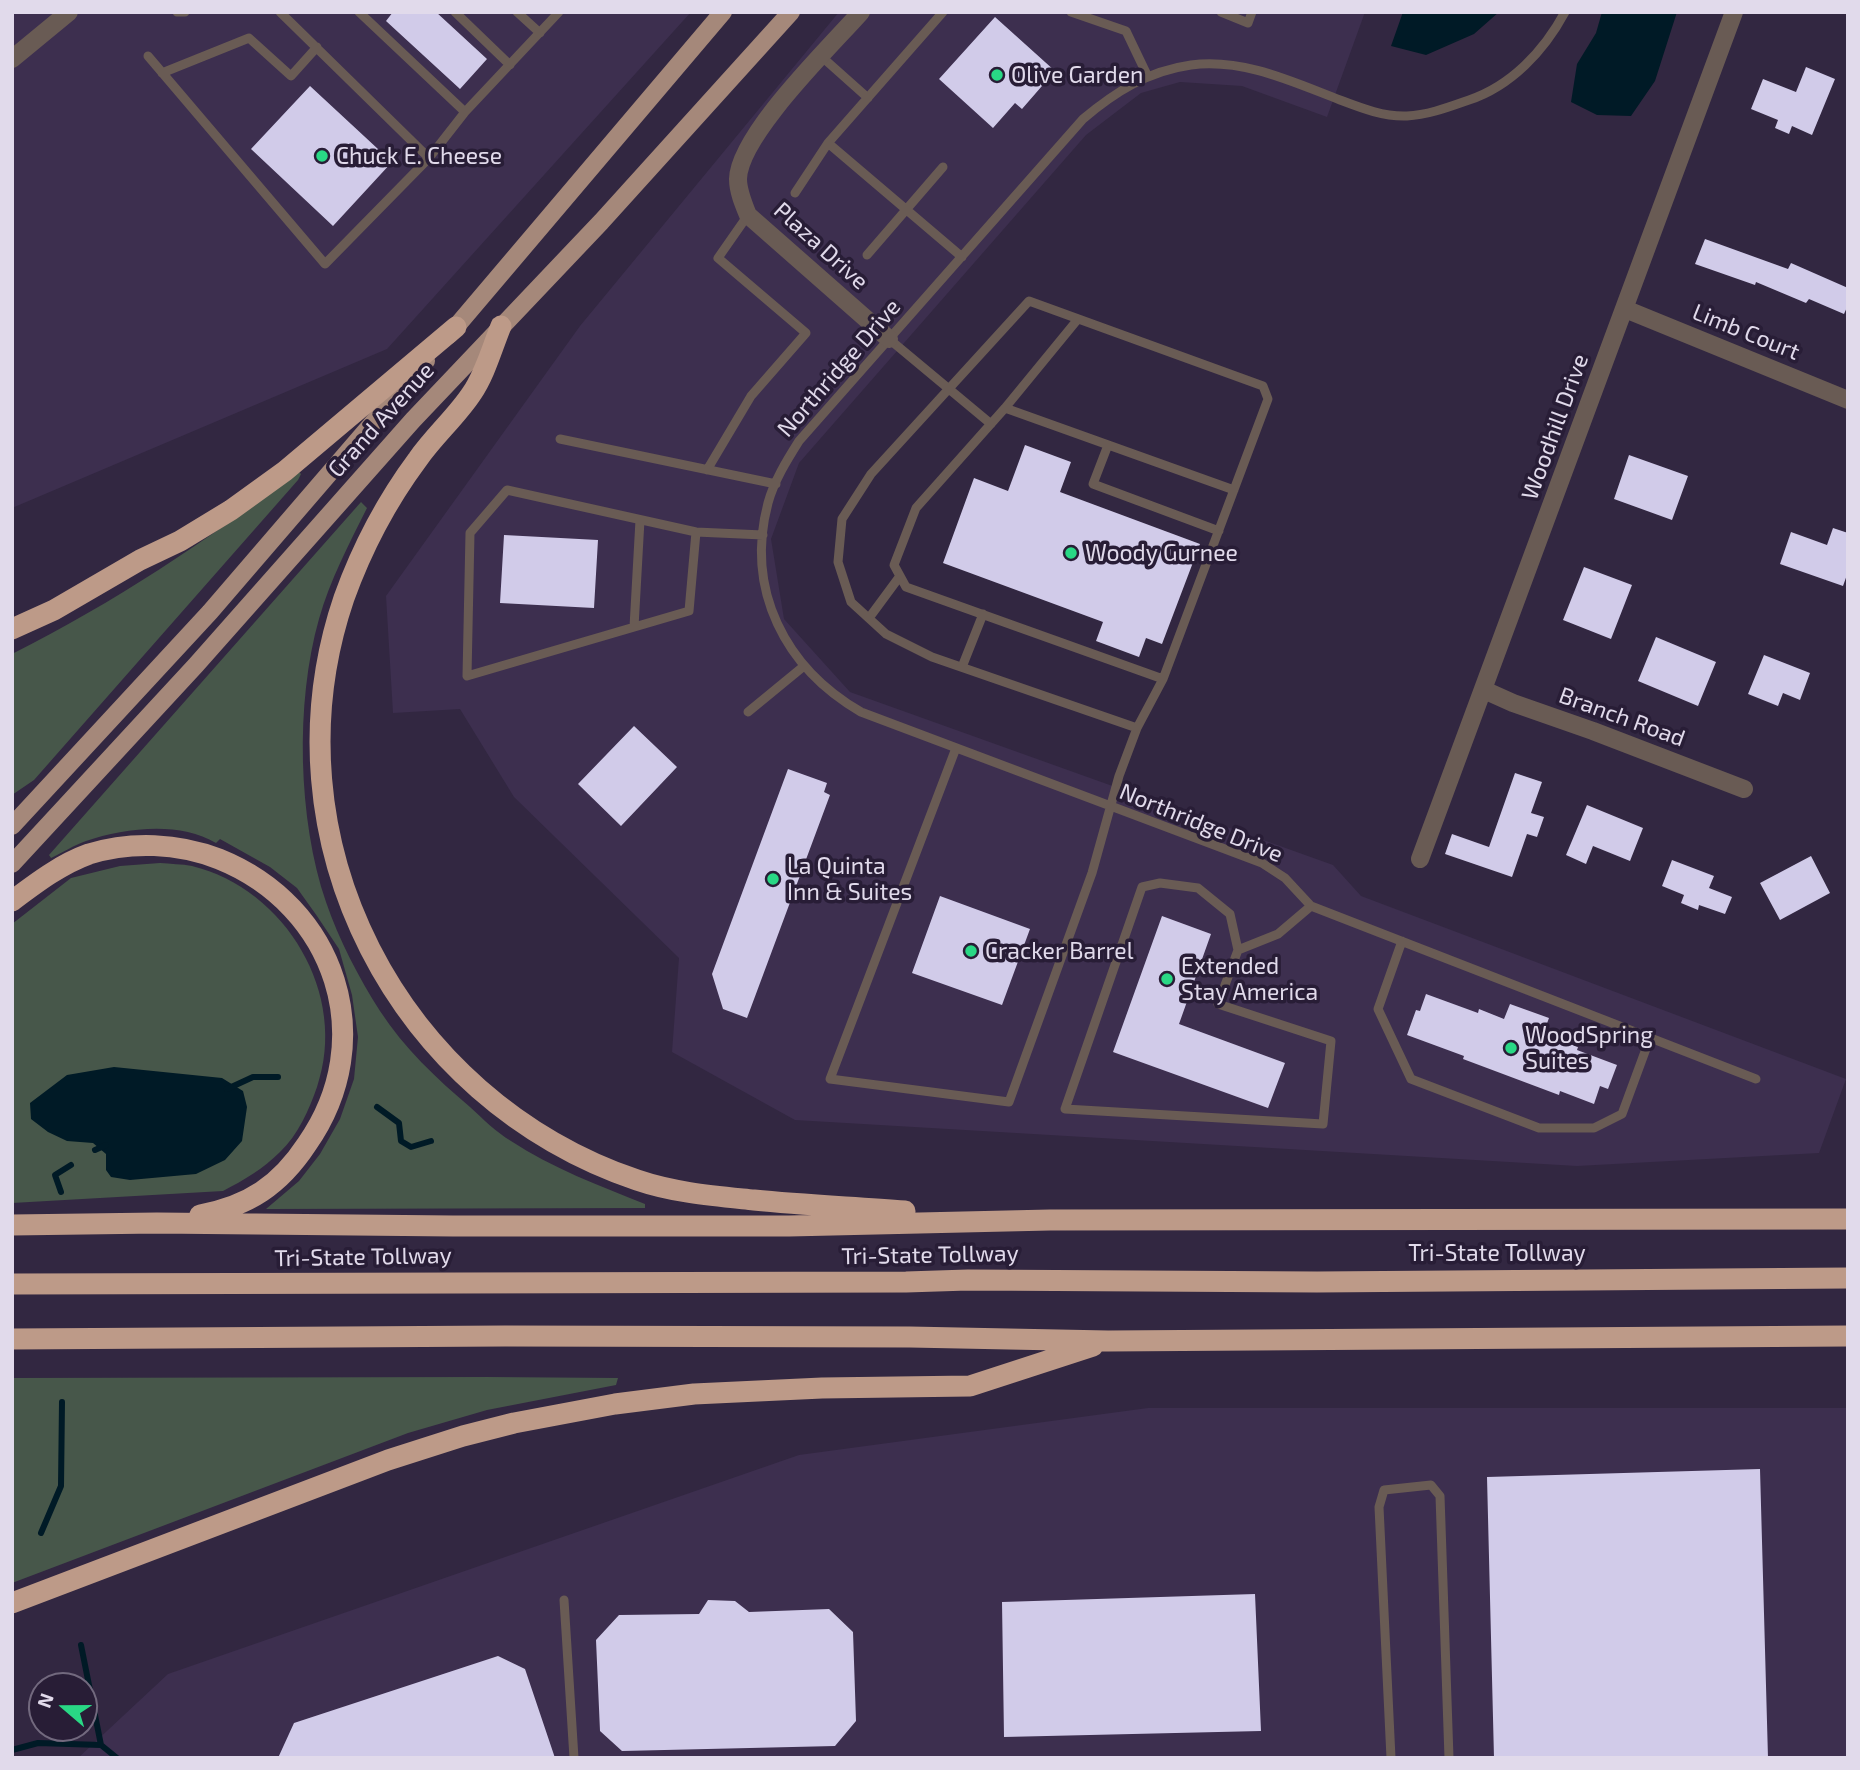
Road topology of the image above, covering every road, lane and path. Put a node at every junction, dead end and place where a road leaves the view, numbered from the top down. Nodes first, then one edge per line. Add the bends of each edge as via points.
1 (69, 12) edge
2 (177, 12) edge
3 (185, 12) edge
4 (280, 12) edge
5 (359, 12) edge
6 (454, 12) edge
7 (517, 12) edge
8 (559, 12) edge
9 (723, 12) edge
10 (791, 12) edge
11 (861, 12) edge
12 (943, 12) edge
13 (1072, 12) edge
14 (1221, 12) edge
15 (1252, 12) edge
16 (1565, 12) edge
17 (1734, 12) edge
18 (540, 33) junction
19 (317, 47) junction
20 (148, 56) dead end
21 (822, 57) junction
22 (12, 59) edge
23 (510, 65) junction
24 (163, 73) junction
25 (1148, 77) junction
26 (867, 98) junction
27 (465, 112) junction
28 (828, 143) junction
29 (429, 158) junction
30 (943, 167) dead end
31 (795, 192) dead end
32 (906, 209) junction
33 (748, 215) junction
34 (867, 255) dead end
35 (962, 257) junction
36 (1625, 309) junction
37 (1078, 319) junction
38 (501, 326) junction
39 (456, 327) junction
40 (888, 339) junction
41 (949, 390) junction
42 (1848, 400) edge
43 (1004, 408) junction
44 (991, 424) junction
45 (560, 439) dead end
46 (1108, 445) junction
47 (707, 470) junction
48 (776, 484) junction
49 (1234, 490) junction
50 (640, 520) junction
51 (1219, 531) junction
52 (696, 532) junction
53 (763, 535) junction
54 (900, 576) junction
55 (983, 614) junction
56 (869, 618) junction
57 (634, 627) junction
58 (12, 629) edge
59 (804, 666) junction
60 (961, 667) junction
61 (1163, 679) junction
62 (1484, 690) junction
63 (748, 712) dead end
64 (1137, 728) junction
65 (956, 748) junction
66 (1744, 789) dead end
67 (1110, 806) junction
68 (12, 826) edge
69 (1420, 859) dead end
70 (12, 864) edge
71 (12, 901) edge
72 (1311, 906) junction
73 (1402, 942) junction
74 (1238, 950) junction
75 (1650, 1038) junction
76 (1756, 1079) dead end
77 (1848, 1219) edge
78 (1050, 1220) junction
79 (157, 1223) junction
80 (12, 1225) edge
81 (1848, 1278) edge
82 (12, 1284) edge
83 (1848, 1336) edge
84 (12, 1339) edge
85 (1108, 1341) junction
86 (564, 1600) dead end
87 (12, 1603) edge
88 (573, 1758) edge
89 (1391, 1758) edge
90 (1449, 1758) edge

1 - 22 street
2 - 3 lane
4 - 19 lane
5 - 27 lane
6 - 23 lane
7 - 18 lane
8 - 18 lane
9 - 39 main road, Grand Avenue
10 - 38 main road, Grand Avenue
11 - 21 street, Plaza Drive
12 - 26 lane
13 - 25 lane via 1126,31
14 - 15 lane via 1248,23
16 - 25 lane, Northridge Drive via 1536,55 1499,86 1480,96 1407,116 1384,114 1246,67 1192,65
17 - 36 street, Woodhill Drive
18 - 23 lane
19 - 24 lane via 291,76 250,38
19 - 29 lane
20 - 24 lane
21 - 26 lane
21 - 33 street, Plaza Drive via 763,122 746,150 738,177
23 - 27 lane
24 - 29 lane via 325,264
25 - 35 lane, Northridge Drive via 1109,97 1083,119
26 - 28 lane
27 - 29 lane
28 - 31 lane
28 - 32 lane
30 - 32 lane
32 - 34 lane
32 - 35 lane
33 - 40 street, Plaza Drive
33 - 47 lane via 718,258 806,333 751,396
35 - 40 lane, Northridge Drive
36 - 42 street, Limb Court
36 - 62 street, Woodhill Drive
37 - 41 lane via 1029,301
37 - 43 lane
37 - 49 lane via 1262,386 1268,399
38 - 70 main road, Grand Avenue
38 - 78 highway via 473,392 388,502 362,551 332,643 320,738 322,784 341,880 376,964 428,1036 475,1084 533,1129 619,1173 664,1188 717,1196
39 - 58 highway via 285,471 231,510
39 - 68 main road, Grand Avenue via 210,612
40 - 41 lane
40 - 48 lane, Northridge Drive via 799,441
41 - 44 lane
41 - 56 lane via 871,474 842,519 838,562 851,602
43 - 44 lane
43 - 46 lane
44 - 54 lane via 916,508 894,565
45 - 47 lane
46 - 49 lane
46 - 51 lane via 1093,484
47 - 48 lane
48 - 53 lane, Northridge Drive
49 - 51 lane
50 - 52 lane
50 - 57 lane
50 - 57 lane via 507,490 470,533 467,676
51 - 61 lane
52 - 53 lane
52 - 57 lane via 689,611
53 - 59 lane, Northridge Drive via 766,590 776,624
54 - 55 lane via 906,587
54 - 56 lane
55 - 60 lane
55 - 61 lane
56 - 60 lane via 886,635
59 - 63 lane
59 - 65 lane, Northridge Drive via 837,698 861,712
60 - 64 lane
61 - 64 lane
62 - 66 street, Branch Road
62 - 69 street, Woodhill Drive
64 - 67 lane
65 - 67 lane, Northridge Drive
65 - 67 lane via 830,1079 1009,1102 1092,873
67 - 72 lane, Northridge Drive via 1262,863 1285,878
71 - 79 highway via 57,869 90,854 131,846 183,848 226,862 268,886 299,915 325,954 337,986 343,1040 331,1095 312,1138 287,1171 259,1193 221,1211
72 - 73 lane
72 - 74 lane via 1278,934
73 - 75 lane
73 - 75 lane via 1378,1009 1411,1079 1539,1128 1594,1128 1622,1114
74 - 74 lane via 1218,1004 1331,1041 1323,1124 1065,1109 1142,887 1160,883 1198,888 1230,914
75 - 76 lane
77 - 78 highway
78 - 79 highway via 747,1226
79 - 80 highway
81 - 82 highway, Tri-State Tollway
83 - 85 highway
84 - 85 highway via 505,1336
85 - 87 highway via 970,1386 694,1394 514,1423 388,1460
86 - 88 lane
89 - 90 lane via 1379,1507 1384,1490 1431,1485 1440,1496

